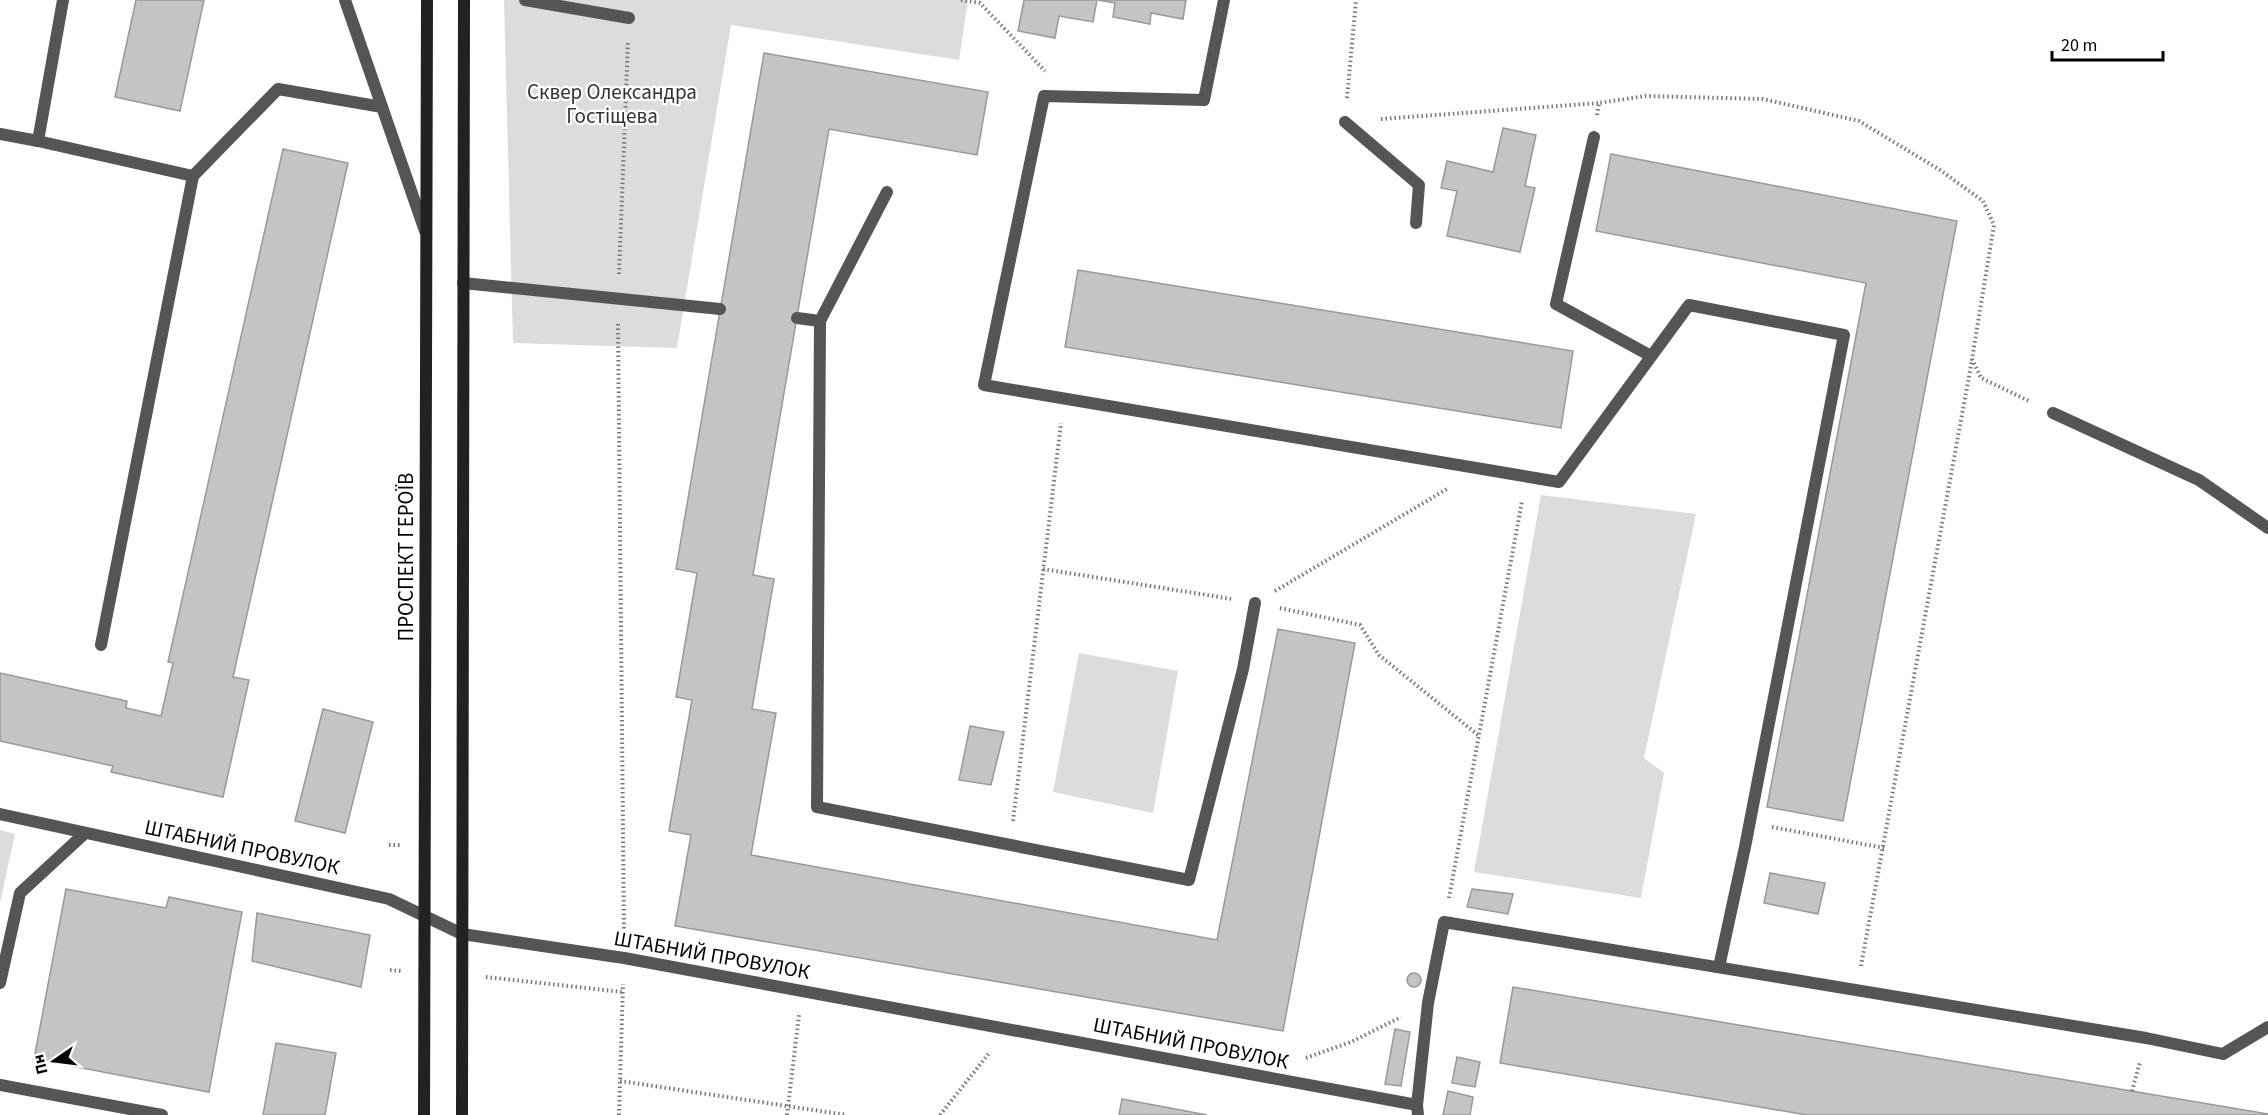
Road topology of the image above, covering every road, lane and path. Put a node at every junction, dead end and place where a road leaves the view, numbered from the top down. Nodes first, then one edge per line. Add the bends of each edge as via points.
1 (63, 0) edge
2 (345, 0) edge
3 (427, 0) edge
4 (464, 0) edge
5 (525, 0) edge
6 (961, 0) edge
7 (975, 0) edge
8 (1224, 0) edge
9 (1356, 0) edge
10 (980, 3) junction
11 (629, 18) joint
12 (1044, 96) junction
13 (1599, 103) junction
14 (382, 107) junction
15 (1345, 122) junction
16 (0, 134) edge
17 (1594, 137) joint
18 (38, 141) junction
19 (193, 176) junction
20 (887, 192) dead end
21 (1416, 224) dead end
22 (427, 237) junction
23 (463, 283) junction
24 (618, 299) junction
25 (720, 309) dead end
26 (797, 318) dead end
27 (820, 321) junction
28 (1652, 356) junction
29 (1972, 359) junction
30 (1064, 399) junction
31 (2054, 413) joint
32 (1481, 468) junction
33 (1526, 476) junction
34 (2268, 528) edge
35 (1043, 569) junction
36 (1255, 603) junction
37 (100, 645) dead end
38 (1478, 735) junction
39 (0, 814) edge
40 (1750, 822) junction
41 (84, 834) junction
42 (1010, 845) junction
43 (1884, 848) junction
44 (424, 916) junction
45 (1444, 922) junction
46 (462, 934) junction
47 (624, 958) junction
48 (1719, 967) junction
49 (390, 970) dead end
50 (424, 972) junction
51 (462, 975) junction
52 (0, 982) edge
53 (1856, 990) junction
54 (802, 991) junction
55 (623, 992) junction
56 (1428, 1003) junction
57 (2268, 1027) edge
58 (1008, 1029) junction
59 (1300, 1061) dead end
60 (620, 1081) junction
61 (0, 1085) edge
62 (788, 1105) junction
63 (1417, 1110) edge
64 (162, 1115) edge
65 (424, 1115) edge
66 (462, 1115) edge
67 (619, 1115) edge
68 (786, 1115) edge
69 (847, 1115) edge
70 (940, 1115) edge

1 - 18 street
2 - 14 street
3 - 22 main road, ПРОСПЕКТ ГЕРОЇВ
4 - 23 main road
5 - 11 street
6 - 10 path
7 - 10 path
8 - 12 street via 1204,99
9 - 15 path
10 - 12 path via 1045,72
11 - 24 path
12 - 30 street via 984,385
13 - 15 path
13 - 17 path
13 - 29 path via 1645,96 1764,99 1859,121 1940,170 1983,201 1994,225
14 - 19 street via 278,89
14 - 22 street
15 - 21 street via 1419,185
16 - 18 street
17 - 28 street via 1556,304
18 - 19 street
19 - 37 street
20 - 27 street
22 - 44 main road, ПРОСПЕКТ ГЕРОЇВ
23 - 24 street
23 - 46 main road
24 - 25 street
24 - 47 path
26 - 27 street
27 - 42 street via 817,807
28 - 33 street via 1559,482
28 - 40 street via 1689,305 1844,335
29 - 31 path via 1981,378
29 - 43 path
30 - 32 street
30 - 35 path
31 - 34 street via 2199,480
32 - 33 street
32 - 36 path
33 - 38 path
35 - 36 path
35 - 42 path
36 - 38 path via 1360,625 1379,655
36 - 42 street via 1243,669 1189,880
38 - 45 path
39 - 41 street, ШТАБНИЙ ПРОВУЛОК
40 - 43 path
40 - 48 street
41 - 44 street, ШТАБНИЙ ПРОВУЛОК via 390,898
41 - 52 street via 20,893
43 - 53 path
44 - 46 street, ШТАБНИЙ ПРОВУЛОК
44 - 50 main road, ПРОСПЕКТ ГЕРОЇВ
45 - 48 street
45 - 56 street
46 - 47 street, ШТАБНИЙ ПРОВУЛОК
46 - 51 main road
47 - 54 street, ШТАБНИЙ ПРОВУЛОК
47 - 55 path
48 - 53 street
49 - 50 path
50 - 65 main road, ПРОСПЕКТ ГЕРОЇВ
51 - 55 path
51 - 66 main road
53 - 57 street via 2223,1054
54 - 58 street, ШТАБНИЙ ПРОВУЛОК
54 - 62 path
55 - 60 path
56 - 59 path via 1351,1042
56 - 63 street
58 - 63 street, ШТАБНИЙ ПРОВУЛОК
58 - 70 path
60 - 62 path
60 - 67 path
61 - 64 street
62 - 68 path
62 - 69 path

